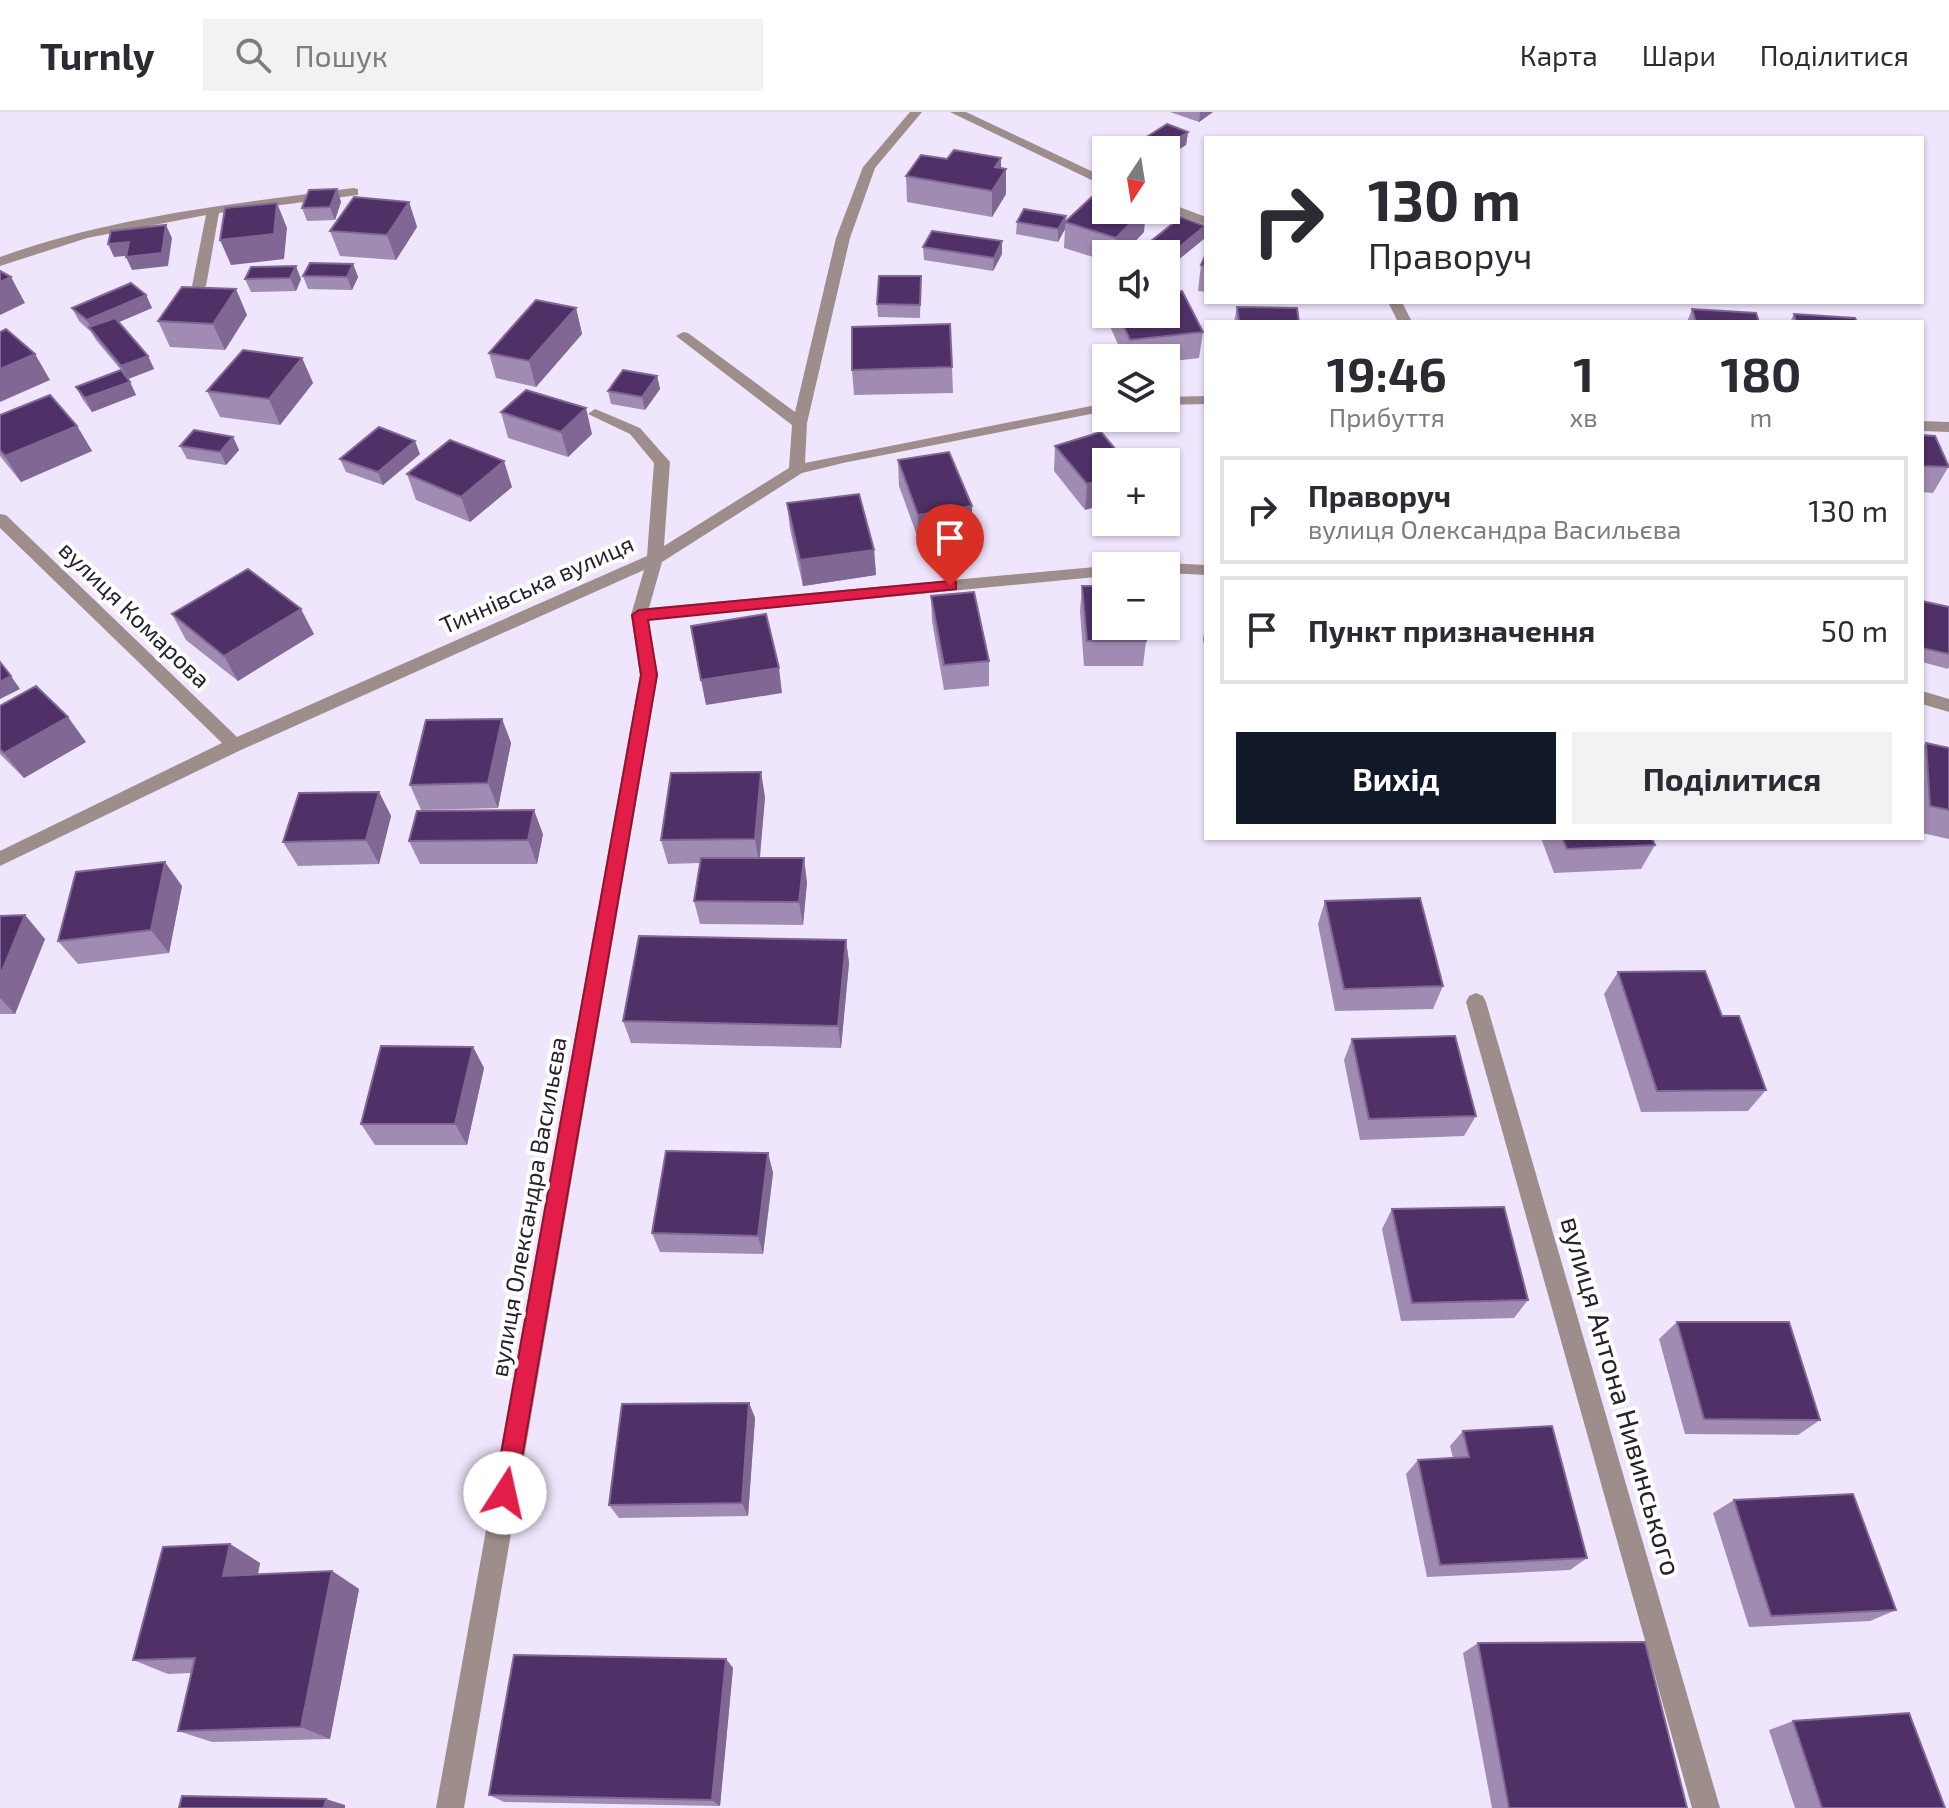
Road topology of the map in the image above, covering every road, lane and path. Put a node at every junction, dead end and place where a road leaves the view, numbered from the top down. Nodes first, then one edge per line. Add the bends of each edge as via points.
1 (916, 112) edge
2 (956, 112) edge
3 (1092, 176) edge
4 (353, 192) dead end
5 (213, 211) junction
6 (1180, 211) edge
7 (1204, 220) edge
8 (0, 262) edge
9 (199, 286) edge
10 (683, 336) dead end
11 (1204, 400) edge
12 (1180, 401) edge
13 (1092, 410) edge
14 (595, 414) dead end
15 (800, 423) junction
16 (1924, 426) edge
17 (1949, 427) edge
18 (797, 470) junction
19 (4, 529) edge
20 (655, 559) junction
21 (1180, 569) edge
22 (1204, 570) edge
23 (1092, 572) edge
24 (639, 615) junction
25 (1924, 698) edge
26 (1949, 706) edge
27 (235, 745) junction
28 (0, 859) edge
29 (1476, 1002) dead end
30 (450, 1808) edge
31 (1706, 1808) edge

1 - 15 street via 869,167 843,238
2 - 3 street
4 - 5 street
5 - 8 street via 48,245
5 - 9 street
6 - 7 street
10 - 15 street
11 - 12 street
13 - 18 street, Тиннівська вулиця
14 - 20 street, вулиця Олександра Васильєва via 635,431 662,462
15 - 18 street
16 - 17 street
18 - 20 street, Тиннівська вулиця
19 - 27 street, вулиця Комарова
20 - 24 street, вулиця Олександра Васильєва
20 - 27 street, Тиннівська вулиця
21 - 22 street
23 - 24 street
24 - 30 street, вулиця Олександра Васильєва via 649,675
25 - 26 street
27 - 28 street, Тиннівська вулиця
29 - 31 street, вулиця Антона Нивинського

